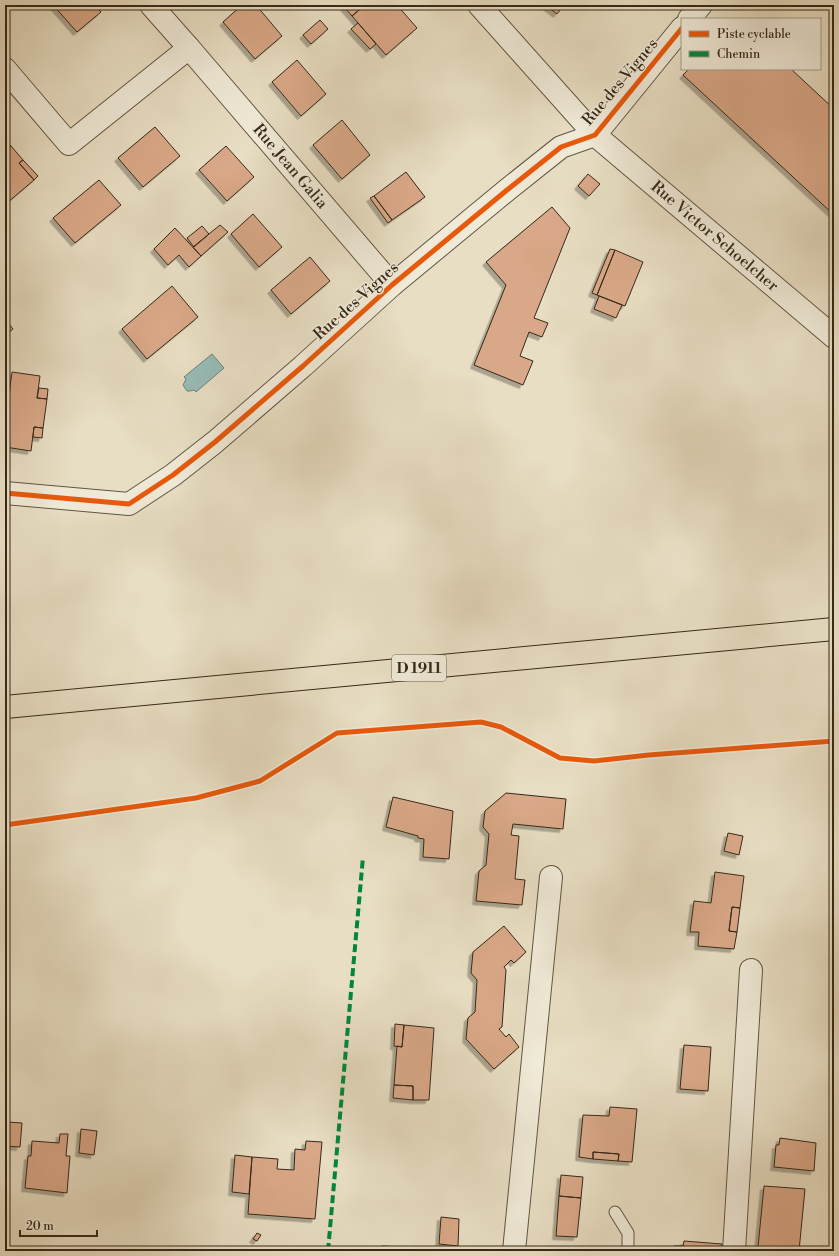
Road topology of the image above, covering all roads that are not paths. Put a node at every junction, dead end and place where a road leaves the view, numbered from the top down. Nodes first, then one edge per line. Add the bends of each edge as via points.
1 (151, 5) edge
2 (479, 5) edge
3 (701, 5) edge
4 (690, 18) edge
5 (681, 29) edge
6 (188, 48) junction
7 (5, 69) edge
8 (595, 135) junction
9 (392, 285) junction
10 (834, 337) edge
11 (5, 493) edge
12 (834, 629) edge
13 (5, 707) edge
14 (551, 877) dead end
15 (751, 970) dead end
16 (615, 1212) dead end
17 (514, 1251) edge
18 (628, 1251) edge
19 (734, 1251) edge

1 - 6 street, Rue Jean Galia
2 - 8 street, Rue Victor Schoelcher
3 - 4 street
5 - 8 street, Rue des Vignes
6 - 7 street via 69,144
6 - 9 street, Rue Jean Galia
8 - 9 street, Rue des Vignes via 561,147
8 - 10 street, Rue Victor Schoelcher
9 - 11 street, Rue des Vignes via 215,442 129,504
12 - 13 main road, D 1911
14 - 17 street
15 - 19 street
16 - 18 lane via 628,1233

